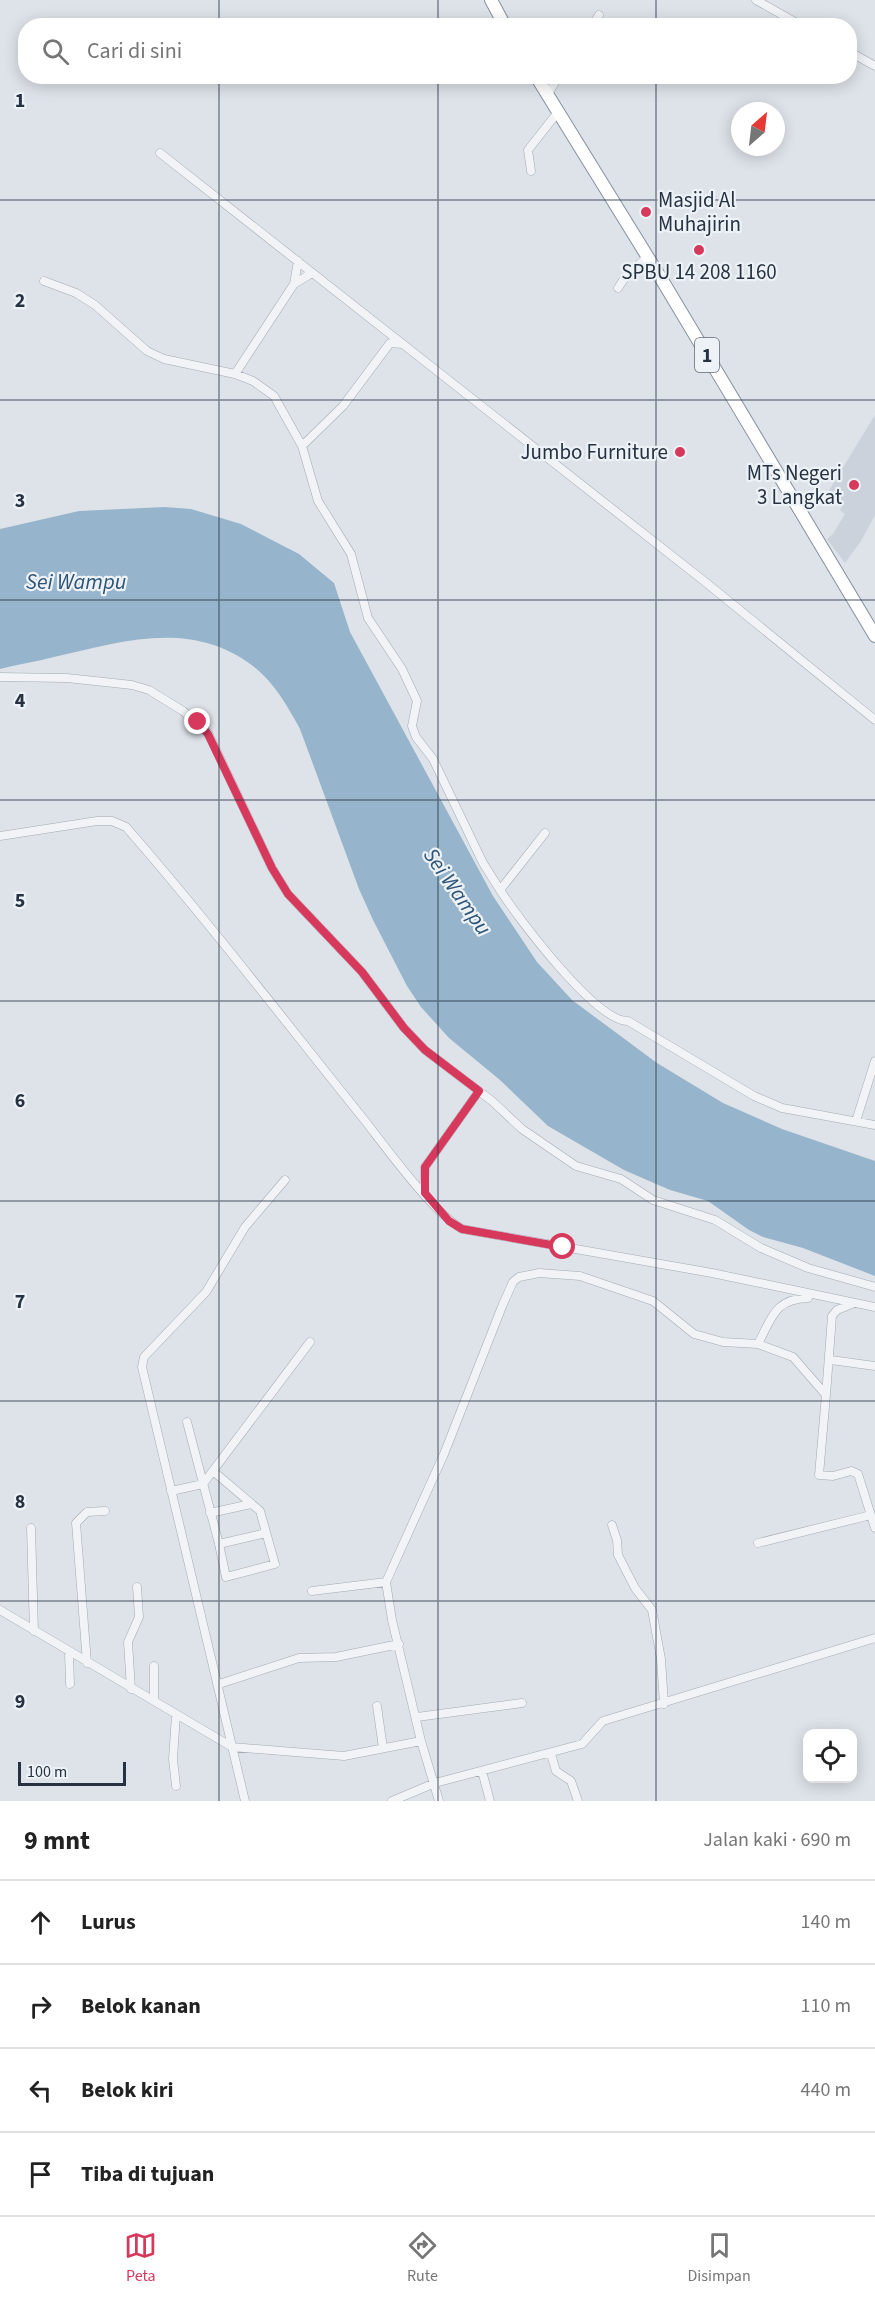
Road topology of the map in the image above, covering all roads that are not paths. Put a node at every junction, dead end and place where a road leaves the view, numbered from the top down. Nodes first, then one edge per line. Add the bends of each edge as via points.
1 (756, 0) edge
2 (493, 4) edge
3 (599, 15) dead end
4 (501, 18) edge
5 (597, 18) edge
6 (788, 18) edge
7 (857, 56) edge
8 (875, 66) edge
9 (541, 84) edge
10 (555, 84) edge
11 (547, 95) junction
12 (558, 112) junction
13 (160, 153) dead end
14 (531, 171) dead end
15 (647, 257) junction
16 (298, 261) junction
17 (312, 273) junction
18 (44, 281) dead end
19 (294, 284) junction
20 (618, 288) dead end
21 (404, 344) junction
22 (235, 374) junction
23 (303, 446) junction
24 (875, 636) edge
25 (0, 677) edge
26 (875, 720) edge
27 (544, 833) dead end
28 (0, 836) edge
29 (500, 890) junction
30 (875, 1061) edge
31 (479, 1091) junction
32 (856, 1121) junction
33 (875, 1125) edge
34 (285, 1180) dead end
35 (425, 1193) junction
36 (875, 1287) edge
37 (822, 1297) junction
38 (854, 1303) junction
39 (875, 1307) edge
40 (310, 1342) dead end
41 (758, 1344) junction
42 (831, 1360) junction
43 (875, 1366) edge
44 (826, 1395) junction
45 (187, 1422) dead end
46 (213, 1471) junction
47 (203, 1484) junction
48 (171, 1491) junction
49 (251, 1503) junction
50 (105, 1511) dead end
51 (210, 1513) junction
52 (872, 1515) junction
53 (612, 1525) dead end
54 (31, 1528) dead end
55 (875, 1528) edge
56 (266, 1533) junction
57 (758, 1543) dead end
58 (219, 1544) junction
59 (386, 1582) junction
60 (136, 1587) dead end
61 (312, 1591) dead end
62 (0, 1610) edge
63 (34, 1631) junction
64 (875, 1638) edge
65 (399, 1644) junction
66 (69, 1652) junction
67 (87, 1663) junction
68 (154, 1666) dead end
69 (219, 1683) junction
70 (70, 1684) dead end
71 (131, 1689) junction
72 (154, 1701) junction
73 (522, 1703) dead end
74 (664, 1704) junction
75 (376, 1706) dead end
76 (176, 1715) junction
77 (417, 1717) junction
78 (421, 1741) junction
79 (232, 1747) junction
80 (383, 1748) junction
81 (551, 1754) junction
82 (482, 1771) junction
83 (435, 1783) junction
84 (176, 1786) dead end
85 (245, 1801) edge
86 (392, 1801) edge
87 (440, 1801) edge
88 (489, 1801) edge
89 (578, 1801) edge

1 - 6 street
2 - 4 highway
3 - 5 street
7 - 8 street
9 - 11 highway, 1
10 - 11 street
11 - 12 highway, 1
12 - 14 street via 528,150
12 - 15 highway, 1
13 - 16 street
15 - 20 street
15 - 24 highway, 1
16 - 17 street
16 - 19 street
17 - 19 street
17 - 21 street
18 - 22 street via 95,305 147,351 173,361
19 - 22 street
21 - 23 street via 390,344 343,406
21 - 26 street
22 - 23 street via 274,396
23 - 29 street via 318,501 351,554 368,618 402,669 417,701 412,726 416,737 433,759
25 - 31 street via 87,679 141,687 160,695 198,722 208,734 288,894 362,972 425,1050
27 - 29 street
28 - 35 street via 98,822 112,821 126,827 198,910
29 - 32 street via 582,993 620,1021 628,1021 754,1096 782,1108
30 - 32 street
31 - 35 street via 425,1167
31 - 36 street via 522,1129 576,1166 621,1179 653,1200 715,1220 761,1248 808,1268
32 - 33 street
34 - 48 street via 245,1227 206,1292 144,1357 143,1374
35 - 37 street via 449,1221 468,1231 661,1263
37 - 38 street
37 - 41 street via 791,1298 782,1303
38 - 39 street
38 - 42 street via 832,1316
40 - 46 street
41 - 44 street via 797,1360
41 - 59 street via 703,1337 653,1301 580,1276 539,1273 519,1277 503,1304 444,1454
42 - 43 street
42 - 44 street
44 - 52 street via 819,1475 856,1473 862,1479
45 - 47 street
46 - 47 street
46 - 49 street
47 - 48 street
47 - 51 street
48 - 69 street via 194,1596
49 - 51 street
49 - 56 street via 260,1511
50 - 67 street via 87,1512 76,1523
51 - 58 street
52 - 55 street
52 - 57 street
53 - 74 street via 618,1555 652,1610
54 - 63 street
56 - 58 street
56 - 58 street via 275,1564 226,1577
59 - 61 street
59 - 65 street
60 - 71 street via 139,1617 128,1642
62 - 63 street
63 - 66 street
64 - 74 street
65 - 69 street via 329,1658 299,1658
65 - 77 street
66 - 67 street
66 - 70 street
67 - 71 street
68 - 72 street
69 - 79 street
71 - 72 street
72 - 76 street
73 - 77 street
74 - 81 street via 603,1721 585,1742
75 - 80 street
76 - 79 street
76 - 84 street
77 - 78 street
78 - 80 street
78 - 83 street
79 - 80 street via 344,1756
79 - 85 street
81 - 82 street
81 - 89 street via 556,1771 571,1781
82 - 83 street
82 - 88 street
83 - 86 street
83 - 87 street

